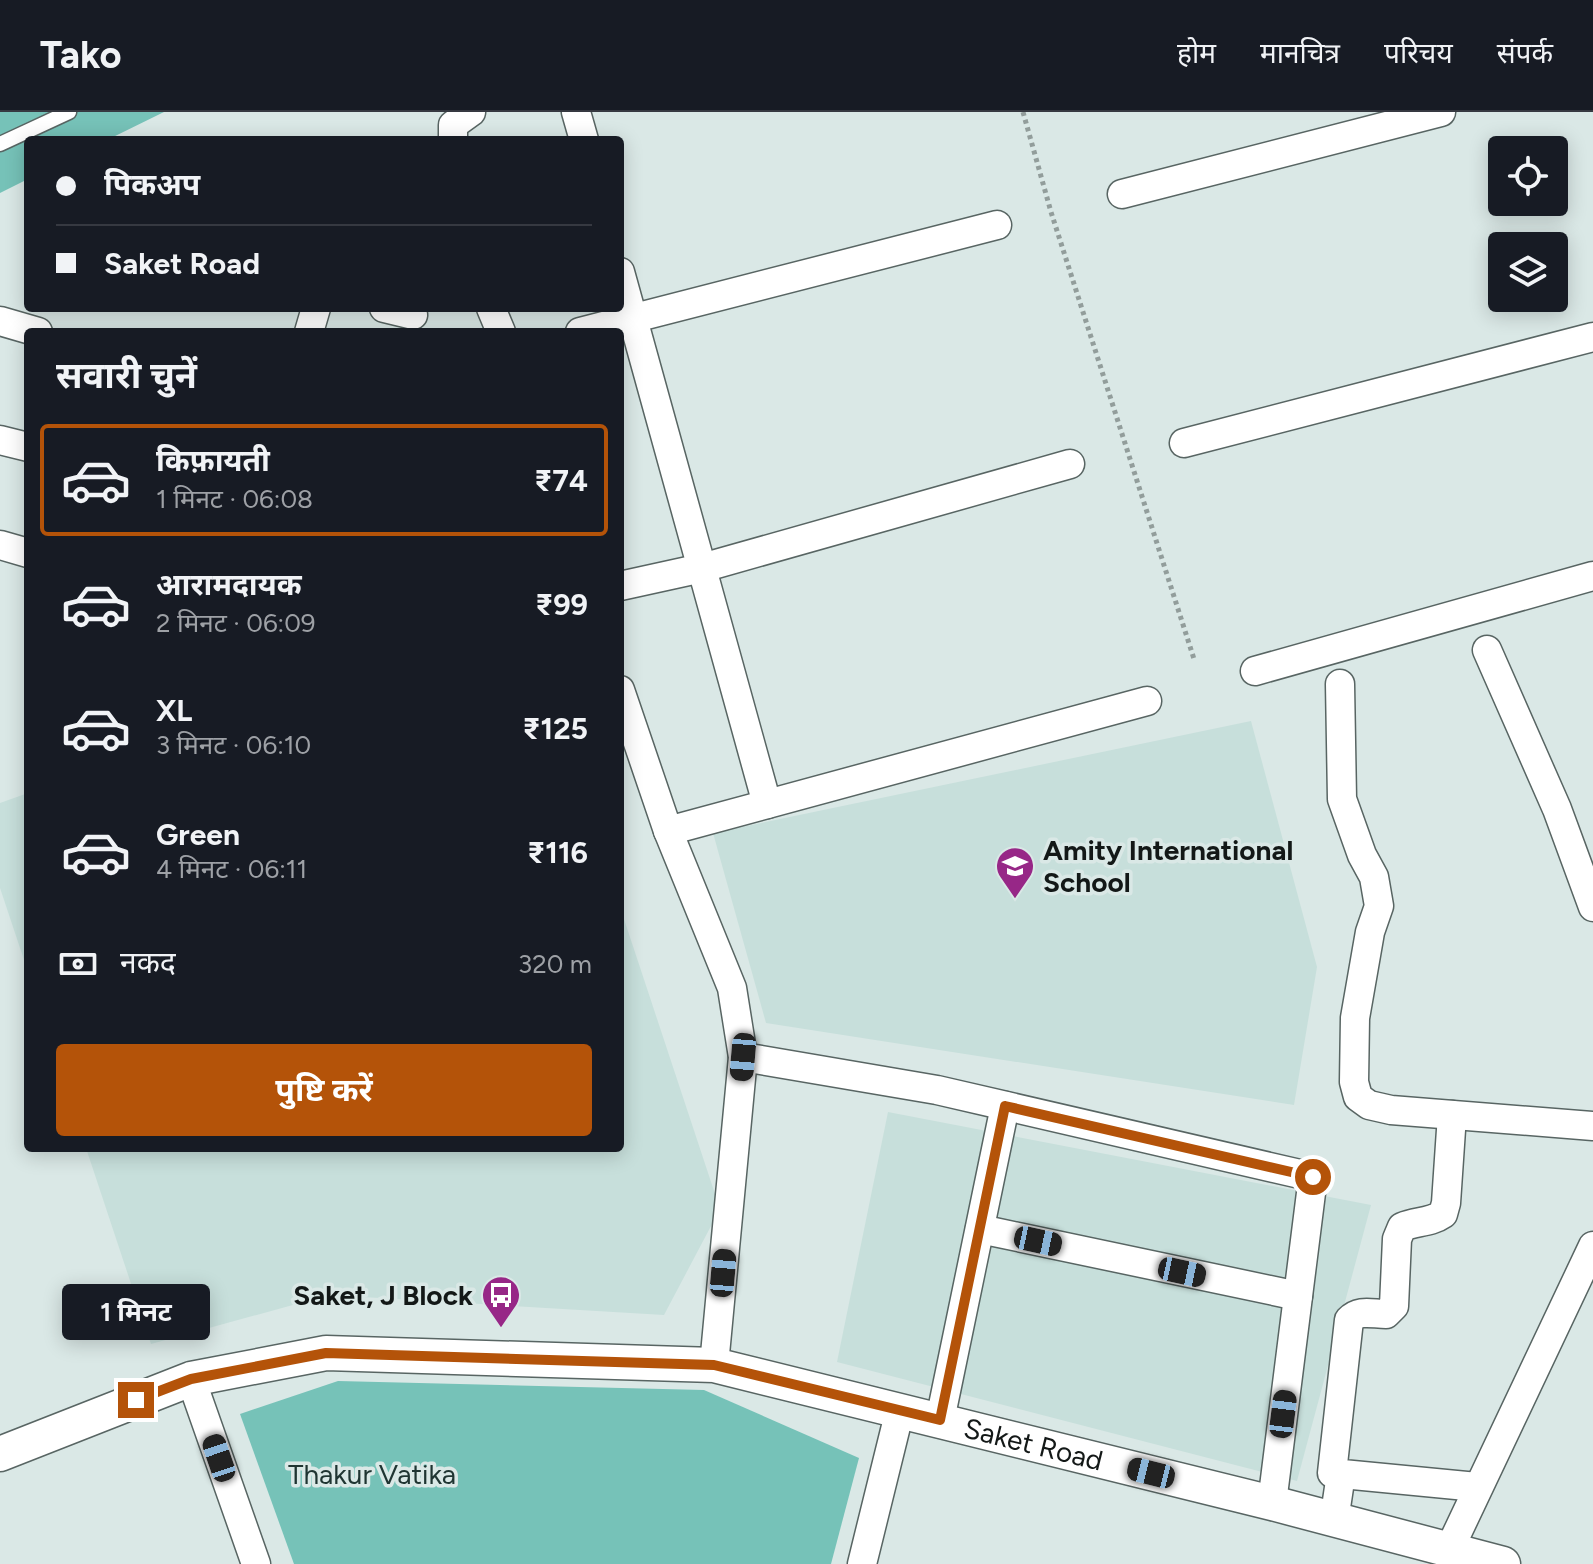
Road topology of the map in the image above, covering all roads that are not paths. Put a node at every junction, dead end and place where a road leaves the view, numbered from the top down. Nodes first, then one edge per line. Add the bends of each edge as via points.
1 (69, 112) edge
2 (471, 112) edge
3 (576, 112) edge
4 (1441, 112) edge
5 (453, 136) edge
6 (583, 136) edge
7 (0, 144) edge
8 (1122, 194) dead end
9 (997, 225) dead end
10 (624, 286) edge
11 (401, 312) edge
12 (413, 315) dead end
13 (633, 319) junction
14 (0, 321) edge
15 (24, 328) edge
16 (596, 328) edge
17 (1593, 337) edge
18 (0, 440) edge
19 (1184, 443) dead end
20 (24, 446) edge
21 (1070, 464) dead end
22 (0, 545) edge
23 (24, 552) edge
24 (702, 568) junction
25 (1593, 576) edge
26 (624, 585) edge
27 (1487, 650) dead end
28 (1255, 671) dead end
29 (1340, 684) dead end
30 (1147, 701) dead end
31 (624, 702) edge
32 (767, 804) junction
33 (668, 831) junction
34 (1593, 907) edge
35 (743, 1057) junction
36 (1005, 1106) junction
37 (1452, 1115) junction
38 (1593, 1126) edge
39 (980, 1229) junction
40 (1593, 1246) edge
41 (1298, 1296) junction
42 (714, 1365) junction
43 (191, 1379) junction
44 (900, 1410) junction
45 (940, 1420) junction
46 (0, 1454) edge
47 (1341, 1474) junction
48 (1477, 1487) junction
49 (1272, 1503) junction
50 (1334, 1521) junction
51 (1450, 1548) junction
52 (256, 1564) edge
53 (862, 1564) edge
54 (1503, 1564) edge

1 - 7 lane
2 - 5 street via 453,125
3 - 6 street
4 - 8 street
9 - 13 street
10 - 13 street
11 - 12 street
13 - 16 street
13 - 24 street
14 - 15 street
17 - 19 street
18 - 20 street
21 - 24 street
22 - 23 street
24 - 26 street
24 - 32 street
25 - 28 street
27 - 34 street via 1557,809
29 - 37 street via 1342,799 1374,877 1379,906 1355,1018 1354,1082 1358,1097 1369,1105
30 - 32 street
31 - 33 street
32 - 33 street
33 - 35 street via 732,988
35 - 36 street
35 - 42 street
36 - 39 street
36 - 41 street via 1313,1177
37 - 38 street
37 - 47 street via 1443,1214 1402,1227 1394,1306 1386,1314 1363,1312 1349,1320 1332,1473
39 - 41 street
39 - 45 street
40 - 48 street
41 - 49 street
42 - 43 street, Saket Road via 326,1353
42 - 44 street, Saket Road
43 - 46 street, Saket Road
43 - 52 street
44 - 45 street, Saket Road
44 - 53 street
45 - 49 street, Saket Road
47 - 48 street
47 - 50 street
48 - 51 street
49 - 50 street, Saket Road
50 - 51 street, Saket Road
51 - 54 street, Saket Road

